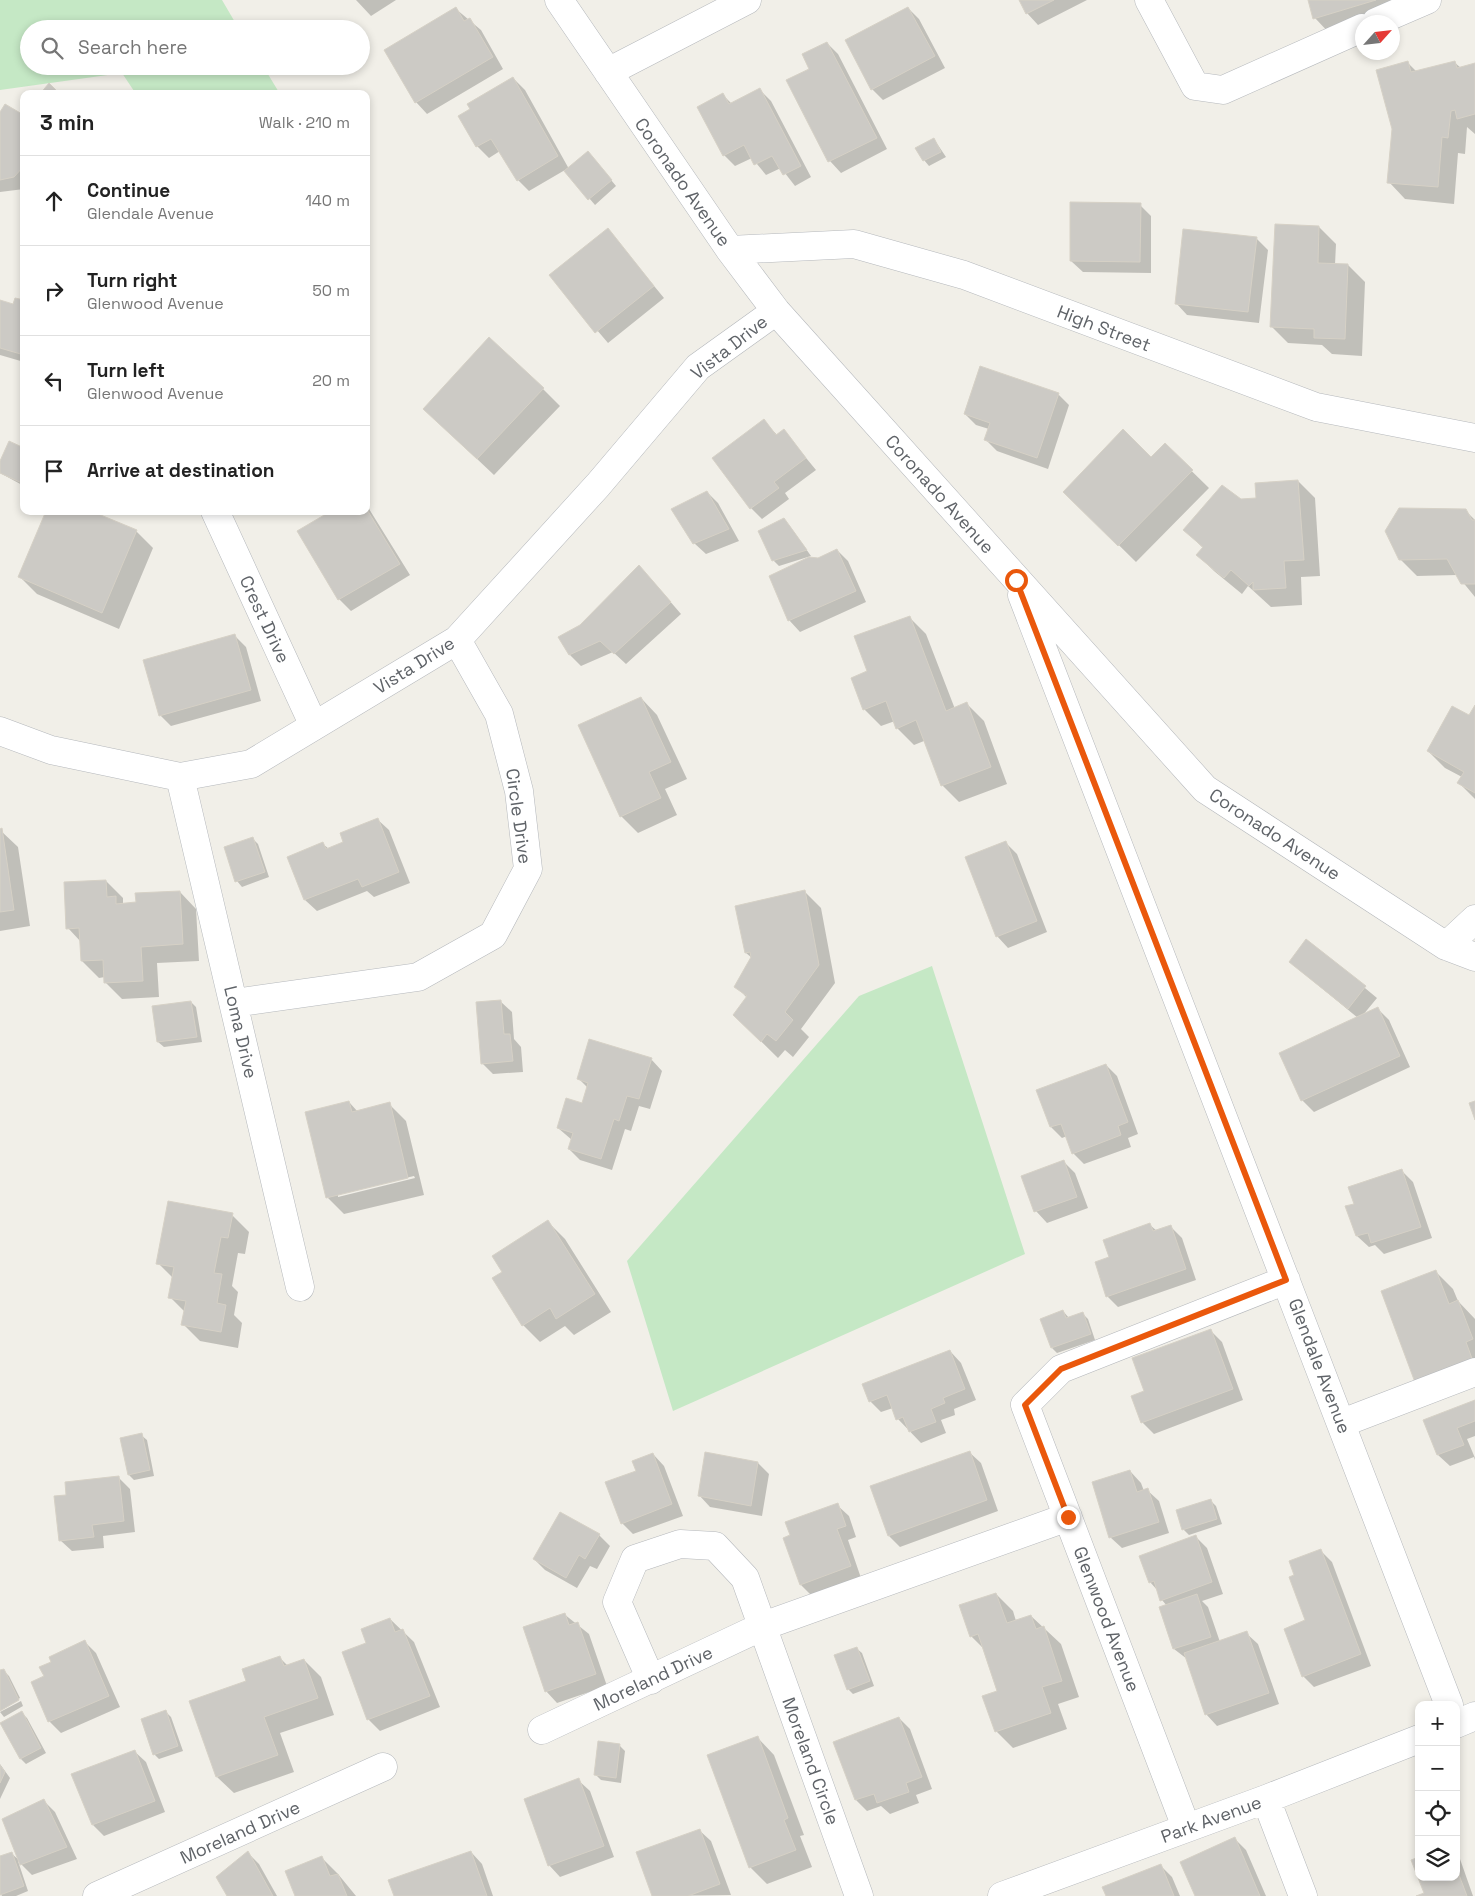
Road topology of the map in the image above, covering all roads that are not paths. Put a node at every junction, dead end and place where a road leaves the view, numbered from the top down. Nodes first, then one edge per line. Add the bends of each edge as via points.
1 (559, 0) edge
2 (747, 0) edge
3 (1149, 0) edge
4 (1427, 0) edge
5 (1392, 15) edge
6 (1355, 31) edge
7 (608, 72) junction
8 (730, 250) junction
9 (776, 311) junction
10 (1475, 438) edge
11 (217, 515) edge
12 (1016, 580) junction
13 (458, 640) junction
14 (314, 726) junction
15 (0, 731) edge
16 (180, 777) junction
17 (1475, 919) edge
18 (1446, 946) junction
19 (1475, 957) edge
20 (234, 1003) junction
21 (1286, 1280) junction
22 (300, 1287) dead end
23 (1475, 1372) edge
24 (1342, 1424) junction
25 (1068, 1517) junction
26 (763, 1626) junction
27 (651, 1680) junction
28 (1447, 1701) edge
29 (1475, 1716) edge
30 (1460, 1722) edge
31 (542, 1730) dead end
32 (1415, 1741) edge
33 (383, 1768) dead end
34 (1266, 1800) junction
35 (1186, 1827) junction
36 (97, 1896) edge
37 (859, 1896) edge
38 (1002, 1896) edge
39 (1303, 1896) edge

1 - 7 street, Coronado Avenue
2 - 7 street
3 - 6 street via 1196,86 1223,90
4 - 5 street
7 - 8 street, Coronado Avenue
8 - 9 street, Coronado Avenue
8 - 10 street, High Street via 854,244 964,275 1316,407
9 - 12 street, Coronado Avenue
9 - 13 street, Vista Drive via 698,367 598,485
11 - 14 street, Crest Drive
12 - 18 street, Coronado Avenue via 1206,790
12 - 21 street, Glendale Avenue
13 - 14 street, Vista Drive
13 - 20 street, Circle Drive via 499,714 519,791 528,869 493,935 418,977
14 - 16 street, Vista Drive via 251,764
15 - 16 street, Vista Drive via 51,750
16 - 20 street, Loma Drive
17 - 18 street
18 - 19 street, Coronado Avenue
20 - 22 street, Loma Drive
21 - 24 street, Glendale Avenue
21 - 25 street, Glenwood Avenue via 1061,1369 1025,1405
23 - 24 street
24 - 28 street, Glendale Avenue
25 - 26 street, Moreland Drive
25 - 35 street, Glenwood Avenue
26 - 27 street, Moreland Drive
26 - 27 street via 745,1578 715,1546 680,1544 635,1558 617,1602
26 - 37 street, Moreland Circle
27 - 31 street, Moreland Drive
29 - 30 street
32 - 34 street, Park Avenue
33 - 36 street, Moreland Drive
34 - 35 street, Park Avenue
34 - 39 street
35 - 38 street, Park Avenue

